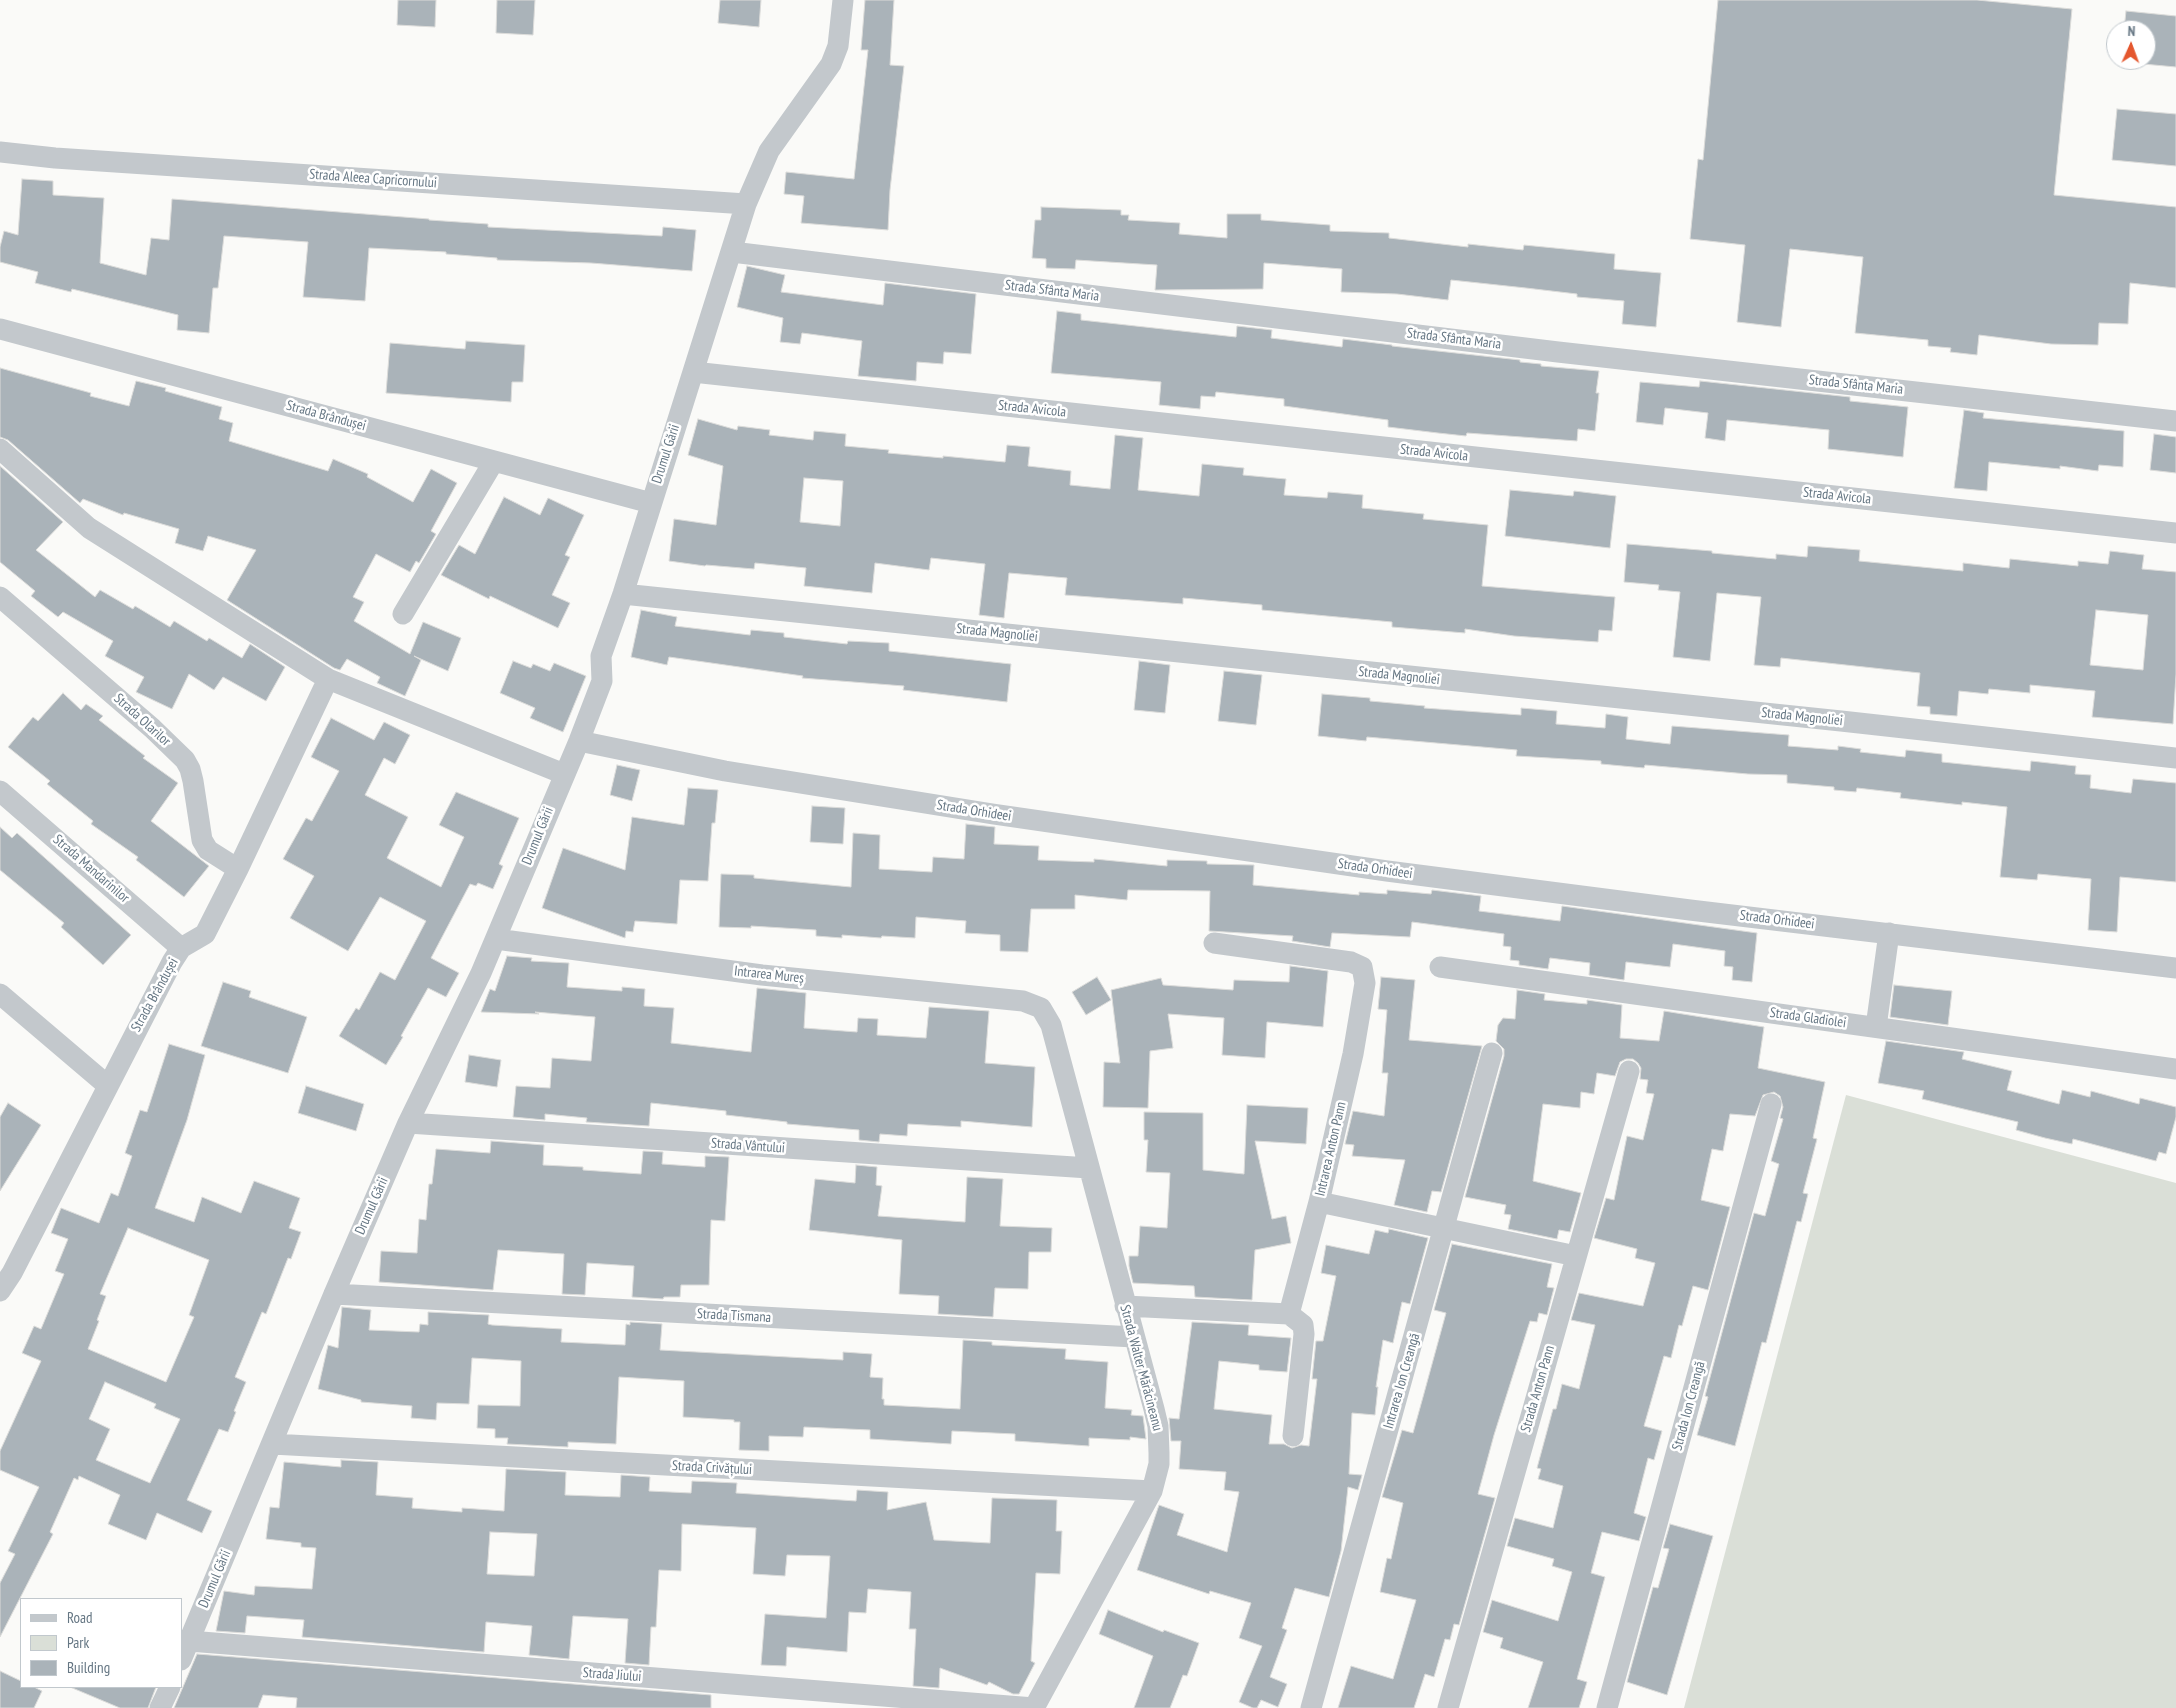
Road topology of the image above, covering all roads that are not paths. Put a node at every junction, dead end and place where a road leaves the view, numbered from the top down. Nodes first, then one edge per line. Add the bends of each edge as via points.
1 (843, 0) edge
2 (0, 152) edge
3 (746, 204) junction
4 (732, 252) junction
5 (0, 329) edge
6 (693, 372) junction
7 (2176, 421) edge
8 (0, 449) edge
9 (494, 461) junction
10 (651, 503) junction
11 (2176, 533) edge
12 (623, 594) junction
13 (0, 597) edge
14 (404, 614) dead end
15 (328, 679) junction
16 (579, 741) junction
17 (2176, 758) edge
18 (564, 774) junction
19 (0, 791) edge
20 (238, 869) junction
21 (1889, 933) junction
22 (496, 939) junction
23 (1214, 943) dead end
24 (181, 948) junction
25 (1440, 967) dead end
26 (2176, 968) edge
27 (0, 994) edge
28 (1041, 1008) joint
29 (1876, 1027) junction
30 (1492, 1053) dead end
31 (2176, 1069) edge
32 (1629, 1071) dead end
33 (107, 1085) junction
34 (1771, 1104) dead end
35 (408, 1124) junction
36 (1088, 1168) junction
37 (1319, 1202) junction
38 (1445, 1228) junction
39 (1576, 1256) junction
40 (6, 1268) edge
41 (0, 1291) edge
42 (334, 1294) junction
43 (1125, 1306) junction
44 (1290, 1314) junction
45 (1134, 1338) junction
46 (1293, 1436) dead end
47 (272, 1444) junction
48 (1152, 1492) junction
49 (185, 1650) edge
50 (170, 1688) edge
51 (160, 1708) edge
52 (1034, 1708) edge
53 (1311, 1708) edge
54 (1448, 1708) edge
55 (1607, 1708) edge

1 - 3 street, Drumul Gării via 838,46 831,64 770,151
2 - 3 street, Strada Aleea Capricornului
3 - 4 street, Drumul Gării
4 - 6 street, Drumul Gării
4 - 7 street, Strada Sfânta Maria via 1548,351
5 - 9 street, Strada Brândușei
6 - 10 street, Drumul Gării
6 - 11 street, Strada Avicola
8 - 15 street via 89,528
9 - 10 street, Strada Brândușei
9 - 14 street
10 - 12 street, Drumul Gării
12 - 16 street, Drumul Gării via 601,656 602,681
12 - 17 street, Strada Magnoliei
13 - 20 street, Strada Olarilor via 185,760 192,775 202,840 208,850
15 - 18 street
15 - 20 street, Strada Brândușei
16 - 18 street, Drumul Gării
16 - 21 street, Strada Orhideei via 725,771 993,814 1396,872
18 - 22 street, Drumul Gării
19 - 24 street, Strada Mandarinilor
20 - 24 street, Strada Brândușei via 205,934
21 - 26 street, Strada Orhideei
21 - 29 street
22 - 28 street, Intrarea Mureș via 762,975 1023,1001
22 - 35 street, Drumul Gării
23 - 37 street, Intrarea Anton Pann via 1351,962 1362,967 1364,984 1353,1054
24 - 33 street, Strada Brândușei
25 - 29 street, Strada Gladiolei
27 - 33 street
28 - 36 street, Strada Walter Mărăcineanu via 1051,1025
29 - 31 street, Strada Gladiolei
30 - 38 street, Intrarea Ion Creangă
32 - 39 street, Strada Anton Pann
33 - 40 street, Strada Brândușei
34 - 55 street, Strada Ion Creangă
35 - 36 street, Strada Vântului
35 - 42 street, Drumul Gării
36 - 43 street, Strada Walter Mărăcineanu
37 - 38 street
37 - 44 street, Intrarea Anton Pann
38 - 39 street
38 - 53 street, Intrarea Ion Creangă
39 - 54 street, Strada Anton Pann
40 - 41 street, Strada Brândușei
42 - 45 street, Strada Tismana
42 - 47 street, Drumul Gării
43 - 44 street
43 - 45 street, Strada Walter Mărăcineanu
44 - 46 street via 1303,1325 1304,1334
45 - 48 street, Strada Walter Mărăcineanu via 1154,1408 1159,1439 1159,1464
47 - 48 street, Strada Crivățului
47 - 49 street, Drumul Gării
48 - 52 street, Strada Walter Mărăcineanu
49 - 52 street, Strada Jiului
50 - 51 street

